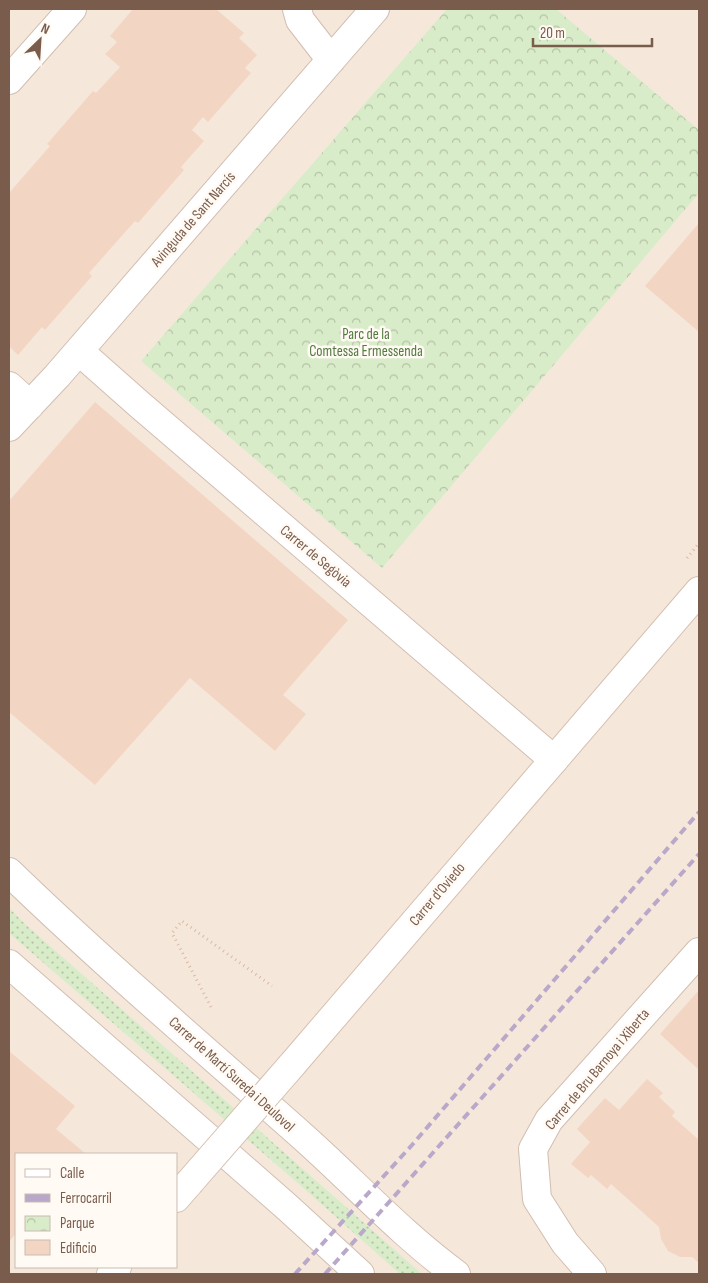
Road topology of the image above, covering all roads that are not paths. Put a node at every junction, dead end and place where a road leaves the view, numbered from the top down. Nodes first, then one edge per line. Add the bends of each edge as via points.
1 (72, 9) edge
2 (297, 9) edge
3 (375, 9) edge
4 (331, 60) junction
5 (9, 80) edge
6 (79, 350) junction
7 (9, 386) edge
8 (30, 404) junction
9 (9, 427) edge
10 (699, 591) edge
11 (554, 760) junction
12 (9, 872) edge
13 (699, 952) edge
14 (9, 964) edge
15 (183, 1190) edge
16 (360, 1274) edge
17 (456, 1274) edge
18 (592, 1274) edge

1 - 5 street
2 - 4 street via 300,20
3 - 4 street, Avinguda de Sant Narcís
4 - 6 street, Avinguda de Sant Narcís
6 - 8 street, Avinguda de Sant Narcís
6 - 11 street, Carrer de Segòvia
7 - 8 street
8 - 9 street, Avinguda de Sant Narcís
10 - 11 street, Carrer d'Oviedo
11 - 15 street, Carrer d'Oviedo, bridge
12 - 17 street, Carrer de Martí Sureda i Deulovol via 318,1150 394,1223
13 - 18 street, Carrer de Bru Barnoya i Xiberta via 549,1120 533,1149 537,1199 564,1243
14 - 16 street via 288,1207

